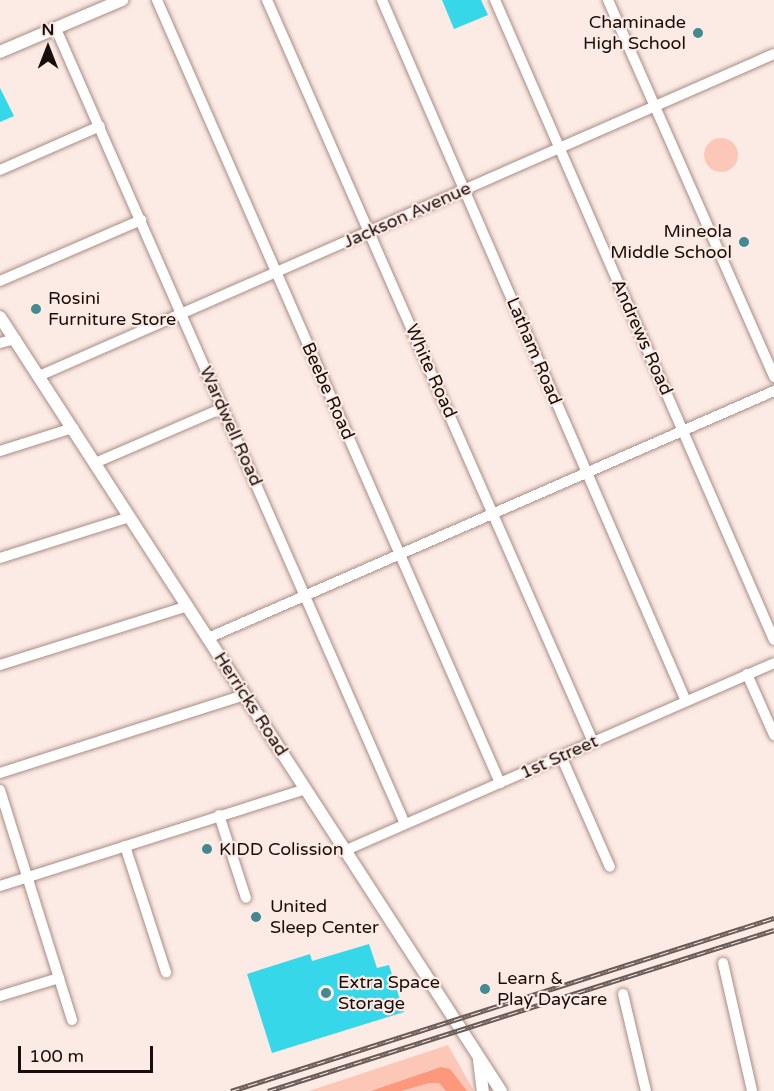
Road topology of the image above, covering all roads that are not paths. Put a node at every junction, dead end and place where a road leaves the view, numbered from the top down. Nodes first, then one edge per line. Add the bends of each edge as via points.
1 (157, 0) edge
2 (267, 0) edge
3 (382, 0) edge
4 (495, 0) edge
5 (608, 0) edge
6 (114, 2) edge
7 (56, 28) junction
8 (0, 52) edge
9 (774, 54) edge
10 (655, 106) junction
11 (100, 126) junction
12 (560, 148) junction
13 (0, 170) edge
14 (464, 190) junction
15 (141, 220) junction
16 (370, 231) junction
17 (276, 272) junction
18 (0, 281) edge
19 (182, 313) junction
20 (0, 316) edge
21 (15, 339) junction
22 (0, 344) edge
23 (39, 376) junction
24 (774, 377) edge
25 (774, 391) edge
26 (223, 408) junction
27 (73, 428) junction
28 (683, 430) junction
29 (0, 451) edge
30 (95, 463) junction
31 (586, 472) junction
32 (493, 513) junction
33 (130, 517) junction
34 (399, 554) junction
35 (0, 558) edge
36 (305, 596) junction
37 (188, 606) junction
38 (208, 638) junction
39 (774, 640) edge
40 (774, 663) edge
41 (0, 665) edge
42 (747, 675) junction
43 (245, 695) junction
44 (686, 701) junction
45 (774, 735) edge
46 (593, 741) junction
47 (561, 756) junction
48 (0, 773) edge
49 (500, 783) junction
50 (306, 789) junction
51 (0, 790) edge
52 (219, 815) junction
53 (405, 824) junction
54 (125, 846) junction
55 (344, 850) junction
56 (610, 867) dead end
57 (28, 877) junction
58 (0, 886) edge
59 (246, 898) dead end
60 (723, 963) dead end
61 (166, 972) dead end
62 (59, 978) junction
63 (623, 994) dead end
64 (0, 996) edge
65 (72, 1020) dead end
66 (479, 1060) junction
67 (483, 1091) edge
68 (501, 1091) edge
69 (646, 1091) edge
70 (752, 1091) edge

1 - 17 street, Beebe Road
2 - 16 street, White Road
3 - 14 street, Latham Road
4 - 12 street, Andrews Road
5 - 10 street
6 - 7 main road
7 - 8 main road
7 - 11 street, Wardwell Road
9 - 10 street, Jackson Avenue
10 - 12 street, Jackson Avenue
10 - 24 street
11 - 13 street
11 - 15 street, Wardwell Road
12 - 14 street, Jackson Avenue
12 - 28 street, Andrews Road
14 - 16 street, Jackson Avenue
14 - 31 street, Latham Road
15 - 18 street
15 - 19 street, Wardwell Road
16 - 17 street, Jackson Avenue
16 - 32 street, White Road
17 - 19 street, Jackson Avenue
17 - 34 street, Beebe Road
19 - 23 street, Jackson Avenue
19 - 26 street, Wardwell Road
20 - 21 main road, Herricks Road
21 - 22 street
21 - 23 main road, Herricks Road
23 - 27 main road, Herricks Road
25 - 28 street
26 - 30 street
26 - 36 street, Wardwell Road
27 - 29 street
27 - 30 main road, Herricks Road
28 - 31 street
28 - 39 street, Andrews Road
30 - 33 main road, Herricks Road
31 - 32 street
31 - 44 street, Latham Road
32 - 34 street
32 - 46 street, White Road
33 - 35 street
33 - 37 main road, Herricks Road
34 - 36 street
34 - 49 street, Beebe Road
36 - 38 street
36 - 53 street, Wardwell Road
37 - 38 main road, Herricks Road
37 - 41 street
38 - 43 main road, Herricks Road
40 - 42 street, 1st Street
42 - 44 street, 1st Street
42 - 45 street
43 - 48 street
43 - 50 main road, Herricks Road
44 - 46 street, 1st Street
46 - 47 street, 1st Street
47 - 49 street, 1st Street
47 - 56 street
49 - 53 street, 1st Street
50 - 52 street
50 - 55 main road, Herricks Road
51 - 57 street
52 - 54 street
52 - 59 street
53 - 55 street, 1st Street
54 - 57 street
54 - 61 street
55 - 66 main road, Herricks Road
57 - 58 street
57 - 62 street
60 - 70 street
62 - 64 street
62 - 65 street
63 - 69 street
66 - 67 main road
66 - 68 main road, Herricks Road

